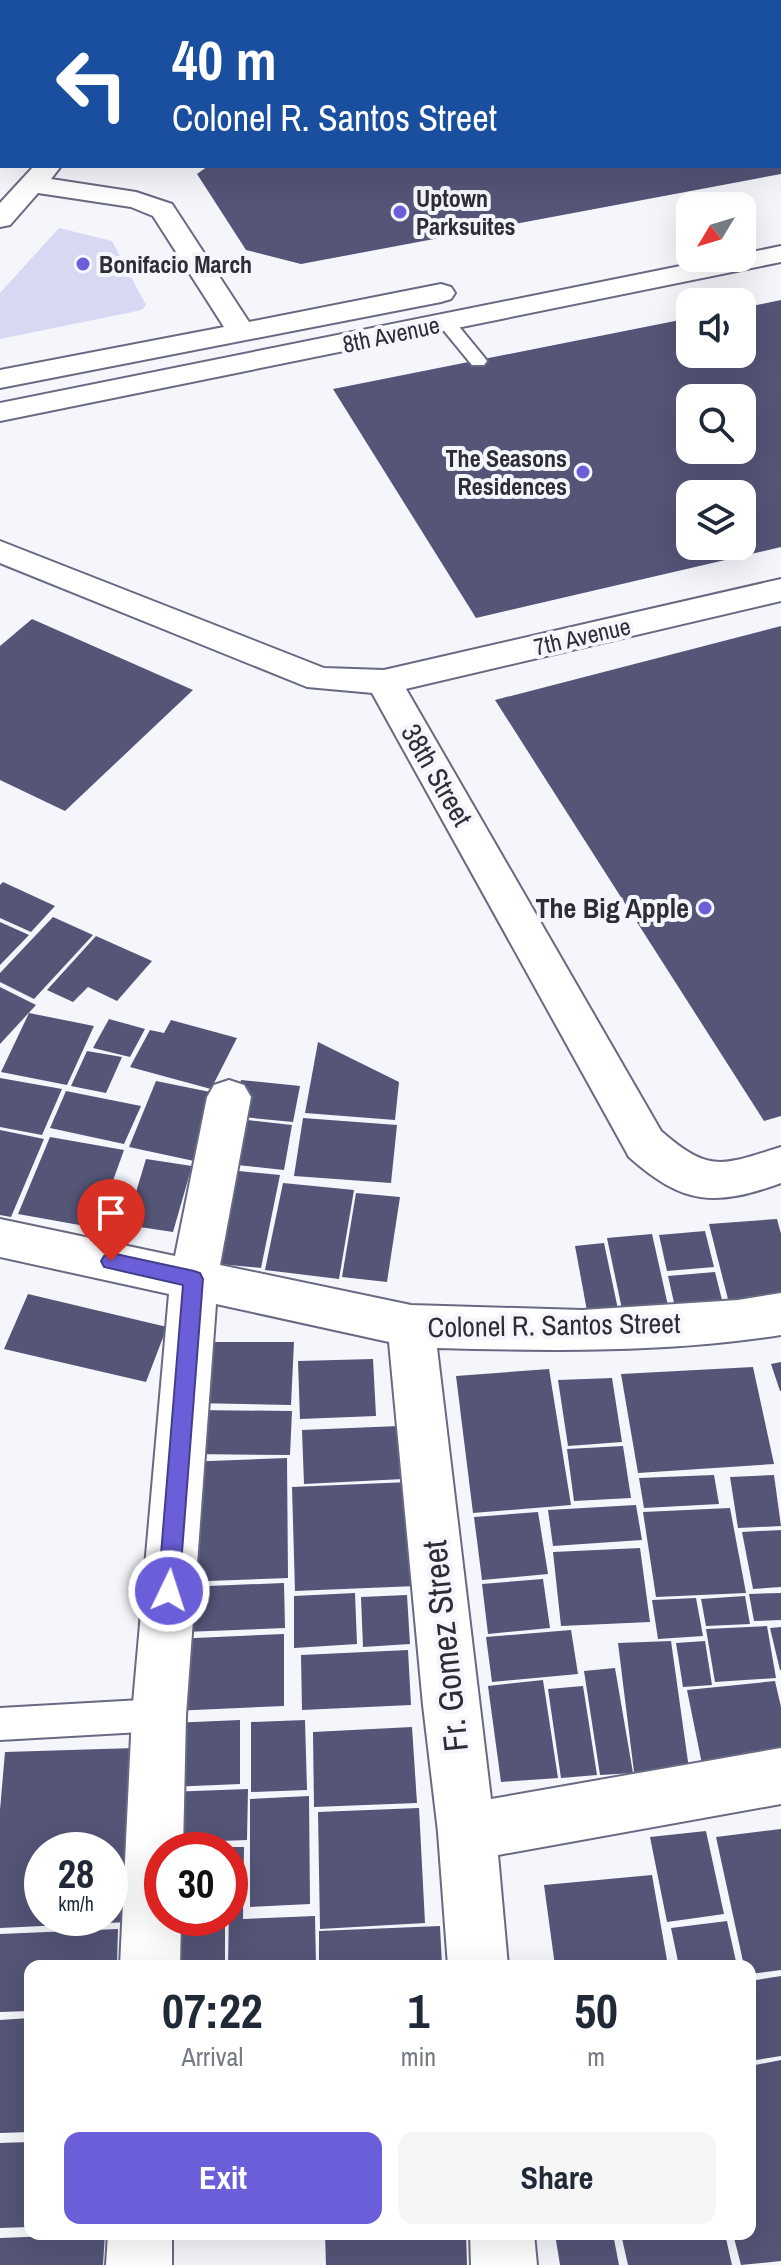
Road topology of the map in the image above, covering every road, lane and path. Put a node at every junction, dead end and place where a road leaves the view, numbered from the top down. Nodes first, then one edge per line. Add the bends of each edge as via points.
1 (41, 175) edge
2 (0, 219) edge
3 (781, 254) edge
4 (473, 287) dead end
5 (446, 322) junction
6 (241, 331) junction
7 (478, 361) dead end
8 (0, 379) edge
9 (0, 412) edge
10 (0, 551) edge
11 (781, 590) edge
12 (384, 682) junction
13 (229, 1097) dead end
14 (781, 1165) edge
15 (0, 1238) edge
16 (194, 1279) junction
17 (781, 1314) edge
18 (411, 1326) junction
19 (159, 1715) junction
20 (0, 1724) edge
21 (781, 1776) edge
22 (467, 1832) junction
23 (150, 1960) edge
24 (478, 1960) edge
25 (140, 2240) edge
26 (502, 2240) edge
27 (139, 2265) edge
28 (504, 2265) edge

1 - 2 street
1 - 6 street via 163,210
3 - 5 street, 8th Avenue
4 - 6 street, 8th Avenue
5 - 7 lane
5 - 9 street, 8th Avenue
6 - 8 street, 8th Avenue
10 - 12 street via 320,679
11 - 12 street, 7th Avenue
12 - 14 street, 38th Street via 645,1144 690,1175 725,1182
13 - 16 street
15 - 16 street, Colonel R. Santos Street
16 - 18 street, Colonel R. Santos Street
16 - 19 street
17 - 18 street, Colonel R. Santos Street via 582,1331
18 - 22 street, Fr. Gomez Street
19 - 20 lane
19 - 23 street
21 - 22 street
22 - 24 street, Fr. Gomez Street
25 - 27 street
26 - 28 street

